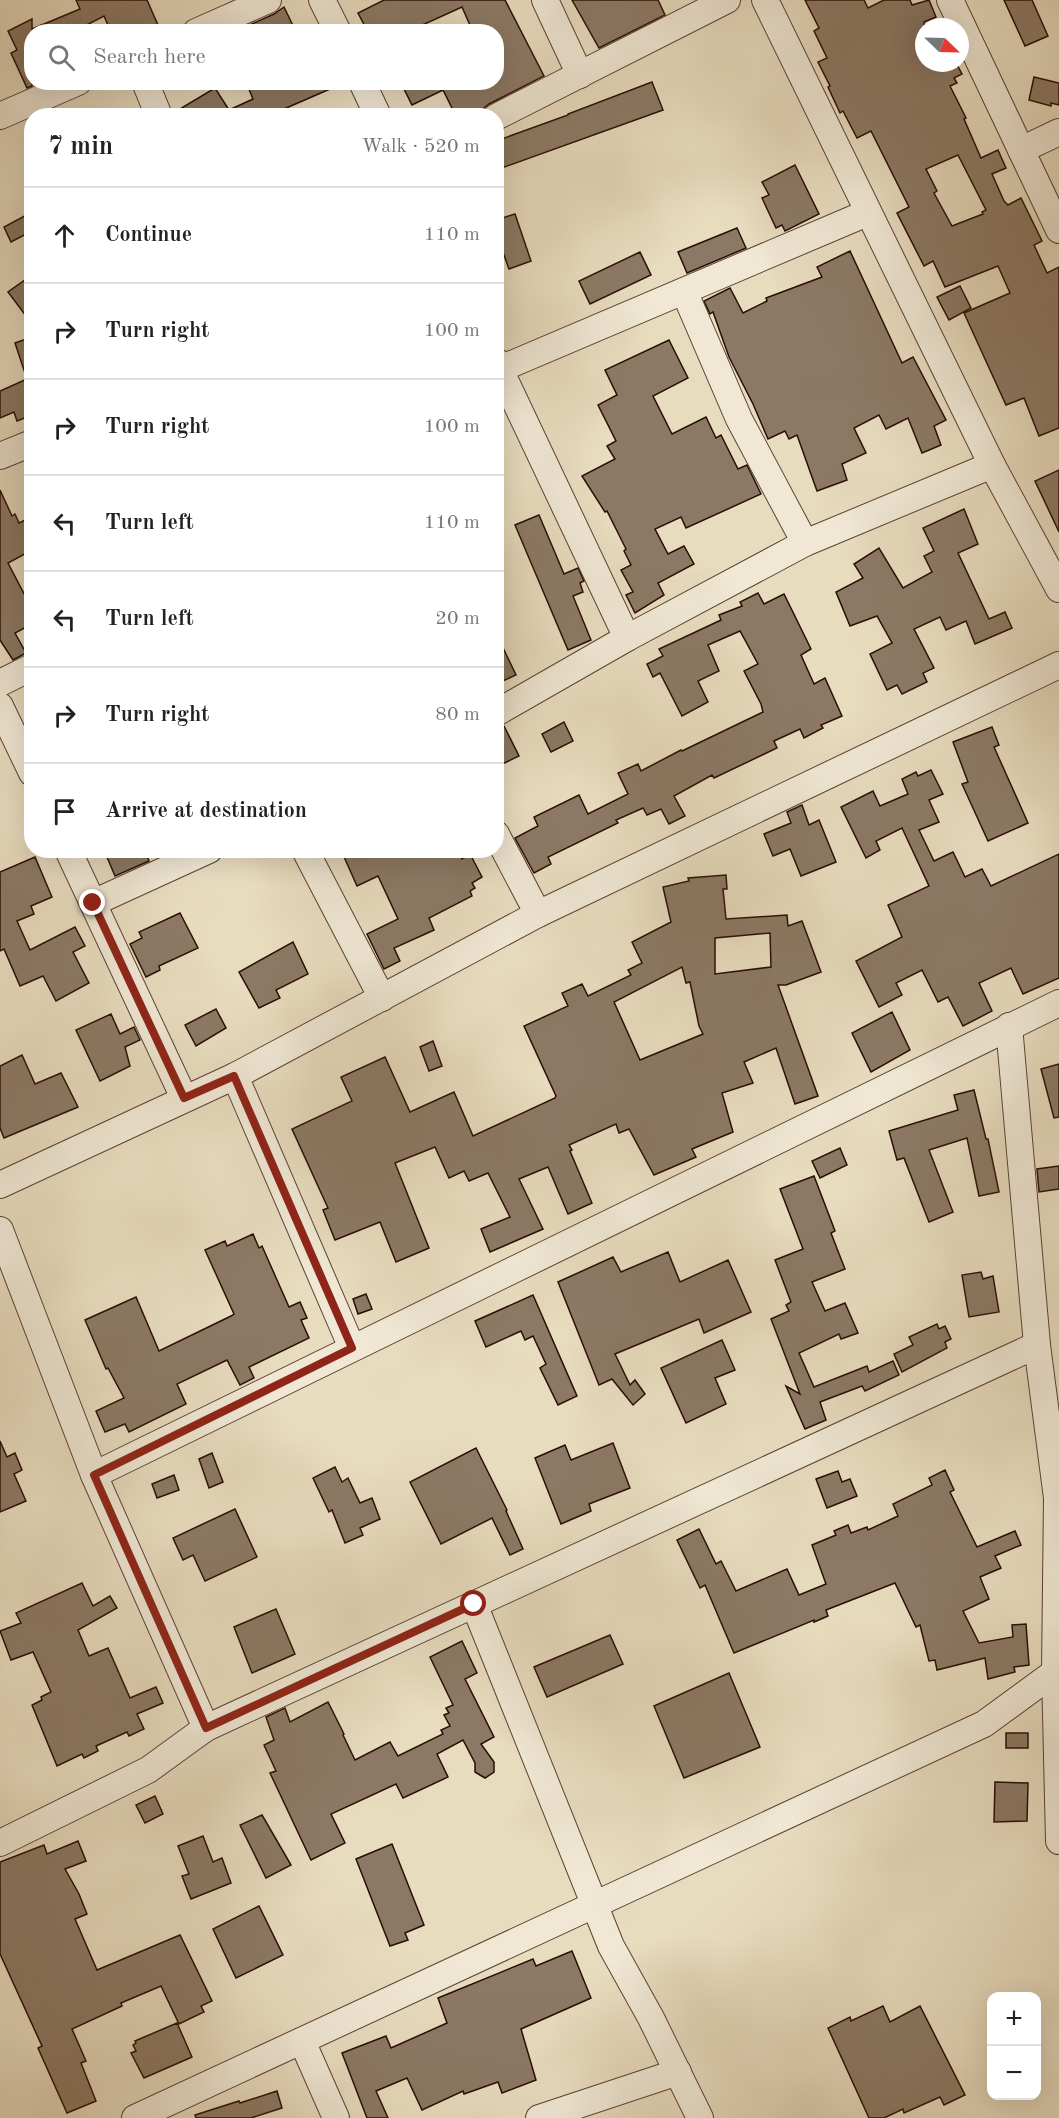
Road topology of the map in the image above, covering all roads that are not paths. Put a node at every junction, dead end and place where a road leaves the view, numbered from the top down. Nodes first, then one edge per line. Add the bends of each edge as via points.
1 (268, 0) edge
2 (322, 0) edge
3 (545, 0) edge
4 (727, 0) edge
5 (765, 0) edge
6 (950, 0) edge
7 (214, 24) edge
8 (334, 24) edge
9 (580, 75) junction
10 (60, 90) edge
11 (148, 90) edge
12 (366, 90) edge
13 (156, 108) edge
14 (374, 108) edge
15 (504, 113) edge
16 (0, 116) edge
17 (1059, 132) edge
18 (1021, 150) junction
19 (867, 213) junction
20 (1059, 230) edge
21 (684, 291) junction
22 (504, 363) edge
23 (504, 376) edge
24 (24, 446) edge
25 (0, 456) edge
26 (992, 465) junction
27 (805, 543) junction
28 (1059, 589) edge
29 (627, 638) junction
30 (1059, 665) edge
31 (24, 671) edge
32 (0, 683) edge
33 (0, 706) edge
34 (504, 708) edge
35 (24, 756) edge
36 (504, 849) edge
37 (72, 858) edge
38 (191, 858) edge
39 (309, 858) edge
40 (93, 903) junction
41 (538, 914) junction
42 (382, 998) junction
43 (1059, 1002) edge
44 (1009, 1026) junction
45 (234, 1076) junction
46 (184, 1098) junction
47 (2, 1179) edge
48 (0, 1230) edge
49 (1037, 1345) junction
50 (352, 1348) junction
51 (94, 1475) junction
52 (474, 1604) junction
53 (1058, 1619) edge
54 (1055, 1672) junction
55 (206, 1728) junction
56 (1059, 1841) edge
57 (0, 1843) edge
58 (594, 1905) junction
59 (302, 2041) junction
60 (678, 2072) junction
61 (135, 2118) edge
62 (336, 2118) edge
63 (539, 2118) edge
64 (700, 2118) edge

1 - 7 street
2 - 8 street
3 - 9 street
4 - 9 street
5 - 19 street
6 - 18 street
9 - 15 street
10 - 16 street
11 - 13 street
12 - 14 street
17 - 18 street
18 - 20 street
19 - 21 street
19 - 26 street
21 - 22 street
21 - 27 street via 739,419
23 - 29 street
24 - 25 street
26 - 27 street
26 - 28 street
27 - 29 street
29 - 34 street
30 - 41 street
31 - 32 street
33 - 35 street
36 - 41 street
37 - 40 street
38 - 40 street
39 - 42 street
40 - 46 street
41 - 42 street
42 - 45 street
43 - 44 street
44 - 49 street
44 - 50 street
45 - 46 street
45 - 50 street
46 - 47 street
48 - 51 street
49 - 52 street
49 - 53 street via 1057,1498
50 - 51 street
51 - 55 street
52 - 55 street
52 - 58 street
53 - 54 street
54 - 56 street
54 - 58 street via 984,1724
55 - 57 street via 148,1770
58 - 59 street
58 - 60 street via 611,1947
59 - 61 street
59 - 62 street
60 - 63 street
60 - 64 street

